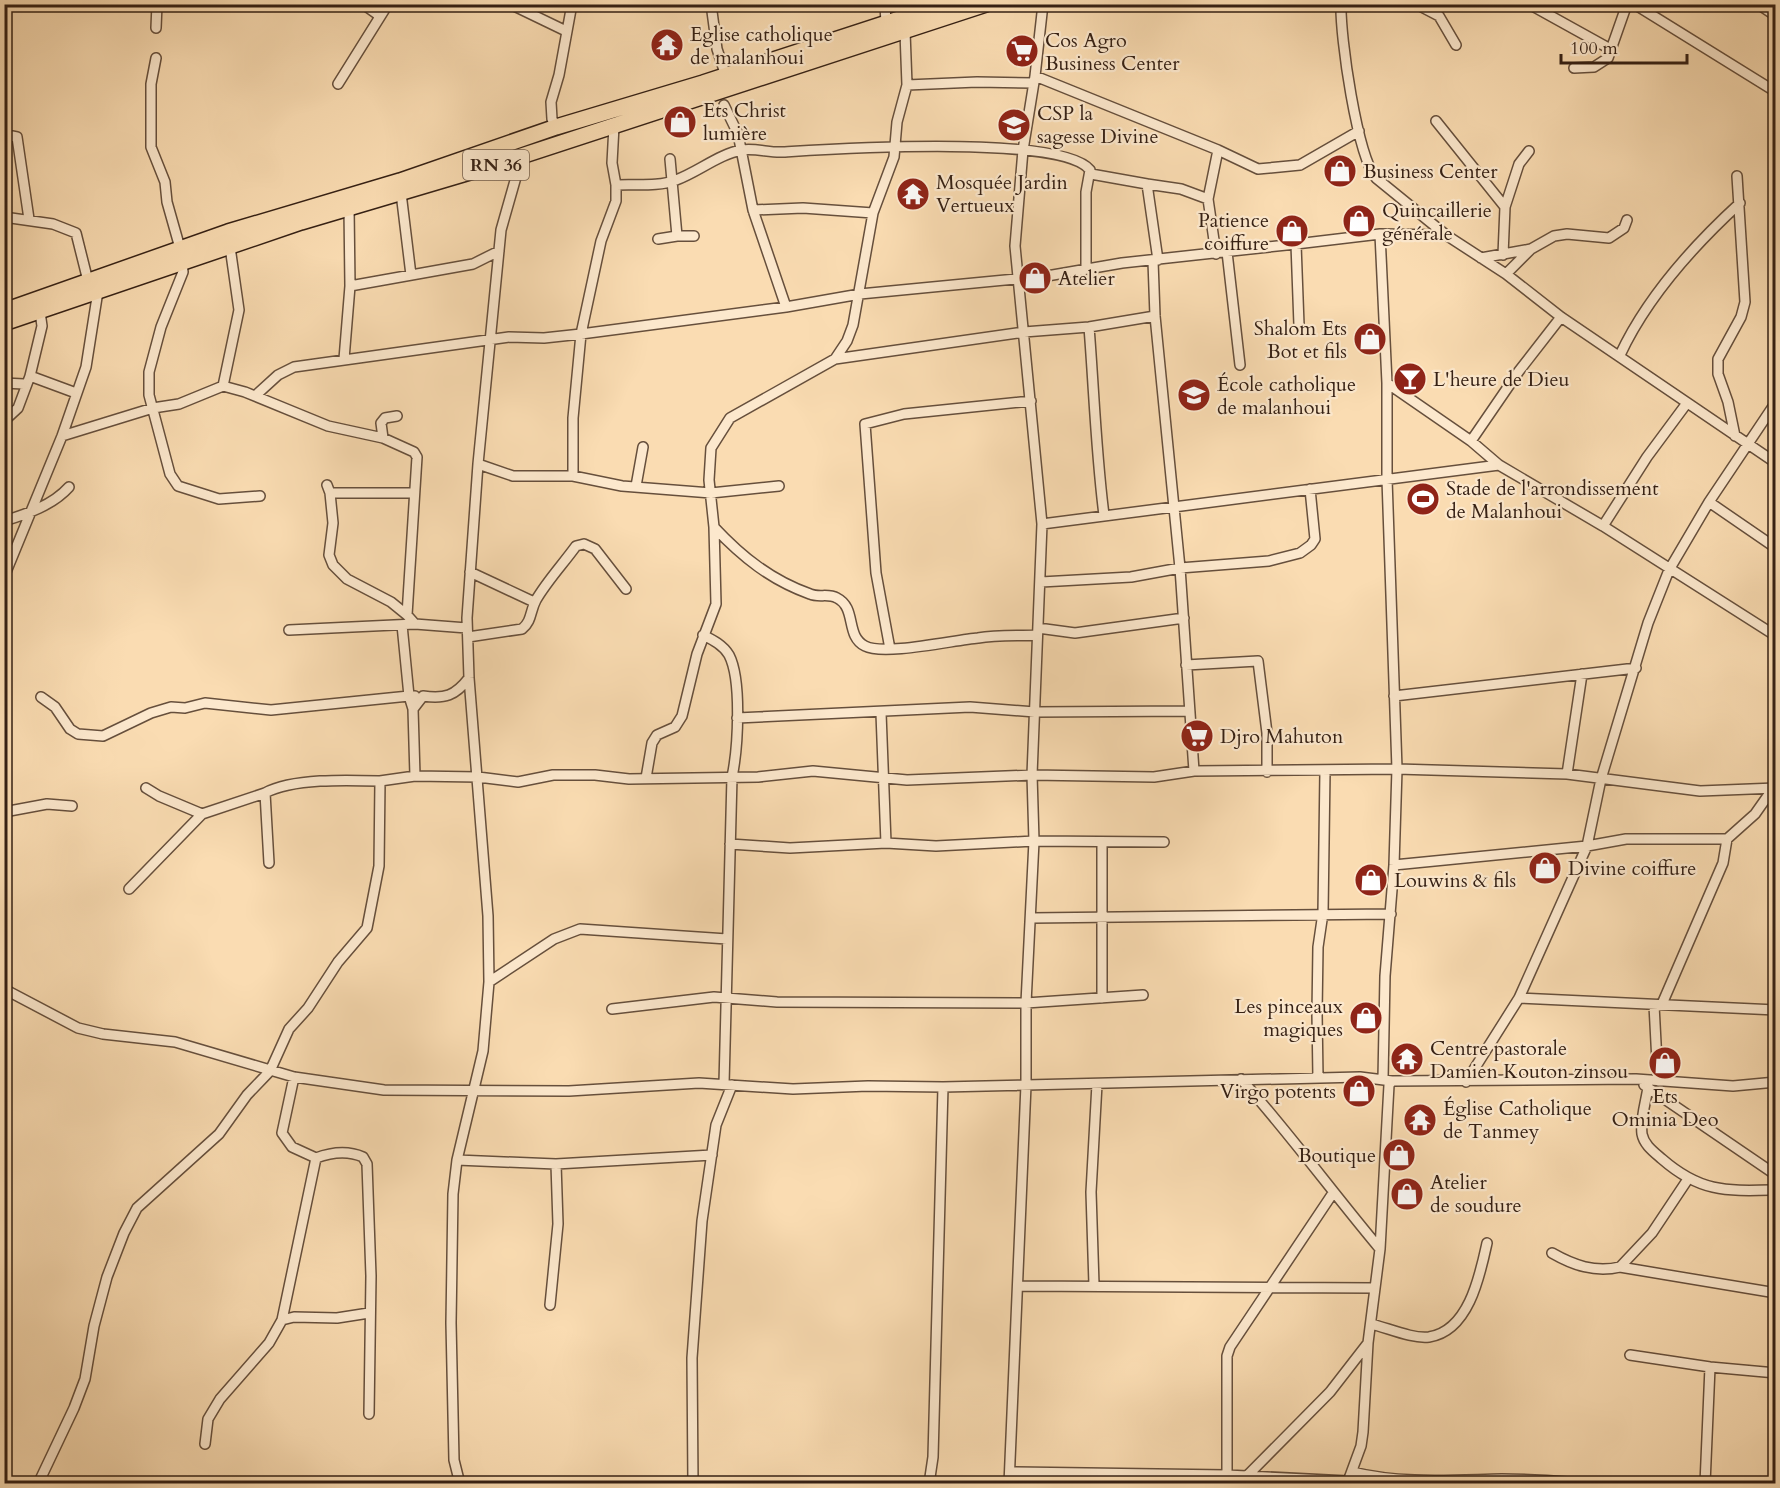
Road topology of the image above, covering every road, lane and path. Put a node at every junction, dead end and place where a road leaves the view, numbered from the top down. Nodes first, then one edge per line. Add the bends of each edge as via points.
1 (157, 4) edge
2 (363, 4) edge
3 (388, 4) edge
4 (510, 4) edge
5 (572, 4) edge
6 (711, 4) edge
7 (885, 4) edge
8 (945, 4) edge
9 (986, 4) edge
10 (1043, 4) edge
11 (1341, 4) edge
12 (1416, 4) edge
13 (1529, 4) edge
14 (1627, 4) edge
15 (1634, 4) edge
16 (1758, 4) edge
17 (1435, 8) edge
18 (380, 16) junction
19 (1776, 16) edge
20 (886, 24) junction
21 (156, 28) dead end
22 (566, 31) junction
23 (905, 32) junction
24 (1456, 45) dead end
25 (1612, 50) junction
26 (156, 58) dead end
27 (1574, 68) dead end
28 (726, 76) junction
29 (1034, 79) junction
30 (338, 84) dead end
31 (907, 85) junction
32 (1776, 92) edge
33 (724, 105) dead end
34 (1436, 121) dead end
35 (614, 126) junction
36 (556, 127) junction
37 (1359, 131) junction
38 (4, 140) edge
39 (895, 146) junction
40 (742, 150) junction
41 (1023, 150) junction
42 (1218, 150) junction
43 (1529, 151) dead end
44 (522, 156) junction
45 (670, 159) dead end
46 (1091, 174) junction
47 (1737, 176) dead end
48 (674, 181) junction
49 (616, 184) junction
50 (1147, 184) junction
51 (401, 194) junction
52 (1208, 199) junction
53 (1740, 203) junction
54 (1505, 207) junction
55 (349, 208) junction
56 (753, 210) junction
57 (873, 213) junction
58 (4, 217) edge
59 (28, 219) junction
60 (1627, 220) dead end
61 (1380, 234) junction
62 (1446, 235) junction
63 (677, 236) junction
64 (694, 236) dead end
65 (658, 239) dead end
66 (1296, 244) junction
67 (230, 247) junction
68 (180, 248) junction
69 (1531, 249) junction
70 (499, 251) junction
71 (1227, 252) junction
72 (1216, 254) junction
73 (1503, 255) junction
74 (1481, 258) junction
75 (1156, 260) junction
76 (182, 263) junction
77 (1086, 268) junction
78 (1506, 274) junction
79 (411, 275) junction
80 (1017, 277) junction
81 (93, 286) junction
82 (350, 286) junction
83 (860, 294) junction
84 (786, 307) junction
85 (4, 311) edge
86 (40, 312) junction
87 (1155, 316) junction
88 (1561, 317) junction
89 (4, 323) edge
90 (1299, 325) dead end
91 (1089, 327) junction
92 (1024, 332) junction
93 (581, 334) junction
94 (491, 339) junction
95 (1620, 356) junction
96 (835, 358) junction
97 (344, 359) junction
98 (1240, 365) dead end
99 (27, 380) junction
100 (4, 383) edge
101 (1387, 383) junction
102 (223, 386) junction
103 (76, 393) junction
104 (255, 396) junction
105 (1030, 401) junction
106 (1776, 402) edge
107 (1687, 403) junction
108 (153, 408) junction
109 (398, 416) dead end
110 (4, 421) edge
111 (62, 436) junction
112 (1734, 436) junction
113 (383, 438) junction
114 (1471, 441) junction
115 (1747, 444) junction
116 (643, 447) dead end
117 (1776, 463) edge
118 (478, 464) junction
119 (1499, 465) junction
120 (573, 476) junction
121 (1387, 479) junction
122 (636, 486) junction
123 (779, 486) dead end
124 (69, 487) dead end
125 (1310, 489) junction
126 (414, 493) junction
127 (711, 494) junction
128 (260, 496) dead end
129 (1709, 502) junction
130 (1173, 508) junction
131 (28, 513) junction
132 (1104, 515) junction
133 (4, 521) edge
134 (1042, 524) junction
135 (1602, 526) junction
136 (714, 527) junction
137 (1776, 548) edge
138 (1180, 568) junction
139 (1669, 570) junction
140 (470, 572) junction
141 (4, 577) edge
142 (1041, 582) junction
143 (626, 589) dead end
144 (534, 602) junction
145 (407, 615) junction
146 (1184, 618) junction
147 (415, 624) junction
148 (402, 625) junction
149 (289, 630) dead end
150 (1038, 631) junction
151 (468, 632) junction
152 (703, 635) junction
153 (1776, 636) edge
154 (890, 649) junction
155 (1186, 665) junction
156 (1636, 668) junction
157 (1582, 674) junction
158 (469, 678) junction
159 (409, 696) junction
160 (423, 696) junction
161 (1394, 696) junction
162 (41, 697) dead end
163 (413, 709) junction
164 (1190, 711) junction
165 (881, 712) junction
166 (1035, 712) junction
167 (737, 718) junction
168 (1396, 769) junction
169 (1194, 771) junction
170 (1325, 771) junction
171 (1267, 772) junction
172 (1567, 774) junction
173 (1032, 775) junction
174 (415, 776) junction
175 (885, 776) junction
176 (478, 777) junction
177 (732, 777) junction
178 (646, 778) junction
179 (1602, 779) junction
180 (380, 781) junction
181 (146, 788) dead end
182 (1774, 788) edge
183 (265, 793) junction
184 (72, 806) dead end
185 (4, 812) edge
186 (201, 814) junction
187 (1727, 839) junction
188 (1034, 841) junction
189 (1102, 842) junction
190 (1164, 842) dead end
191 (886, 843) junction
192 (730, 844) junction
193 (1587, 846) junction
194 (269, 863) dead end
195 (1394, 865) junction
196 (129, 889) dead end
197 (1323, 913) junction
198 (1391, 914) junction
199 (1102, 917) junction
200 (1032, 918) junction
201 (727, 939) junction
202 (489, 982) junction
203 (4, 989) edge
204 (1143, 995) dead end
205 (728, 997) junction
206 (1102, 998) junction
207 (1519, 998) junction
208 (1026, 1003) junction
209 (1658, 1004) junction
210 (612, 1009) dead end
211 (1776, 1010) edge
212 (270, 1071) junction
213 (294, 1077) junction
214 (1318, 1078) junction
215 (1241, 1079) junction
216 (1636, 1079) junction
217 (1387, 1080) junction
218 (1658, 1081) junction
219 (1466, 1082) junction
220 (1776, 1082) edge
221 (1097, 1084) junction
222 (728, 1085) junction
223 (1026, 1086) junction
224 (943, 1087) junction
225 (1648, 1087) junction
226 (475, 1092) junction
227 (712, 1155) junction
228 (316, 1158) junction
229 (457, 1160) junction
230 (556, 1164) junction
231 (1776, 1174) edge
232 (1688, 1179) junction
233 (1776, 1190) edge
234 (1333, 1193) junction
235 (1487, 1244) dead end
236 (1380, 1249) junction
237 (1552, 1252) dead end
238 (1620, 1267) junction
239 (1094, 1285) junction
240 (1019, 1286) junction
241 (1269, 1287) junction
242 (1375, 1288) junction
243 (1776, 1293) edge
244 (550, 1305) dead end
245 (369, 1312) junction
246 (282, 1320) junction
247 (1371, 1324) junction
248 (1368, 1343) junction
249 (1630, 1355) dead end
250 (1710, 1367) junction
251 (1776, 1373) edge
252 (369, 1414) dead end
253 (205, 1444) dead end
254 (1010, 1472) junction
255 (1227, 1475) junction
256 (1349, 1479) edge
257 (1243, 1480) edge
258 (38, 1484) edge
259 (460, 1484) edge
260 (693, 1484) edge
261 (929, 1484) edge
262 (1009, 1484) edge
263 (1598, 1484) edge
264 (1705, 1484) edge

1 - 21 street
2 - 18 street
3 - 18 street
4 - 22 street
5 - 22 street
6 - 28 street via 717,49
7 - 20 street
8 - 20 main road, RN 36
9 - 23 main road, RN 36
10 - 29 street
11 - 37 street
12 - 17 street
13 - 25 street
14 - 25 street
15 - 32 street
16 - 19 street
17 - 24 street
18 - 30 street
20 - 28 main road, RN 36
22 - 36 street via 550,110
23 - 31 street
23 - 35 main road, RN 36
25 - 27 street via 1608,58 1594,67
26 - 68 street via 151,84 151,147 165,182
28 - 36 main road, RN 36
29 - 31 street
29 - 41 street
29 - 42 street
31 - 39 street
33 - 40 street
34 - 54 street
35 - 44 main road, RN 36
35 - 49 street via 612,163
36 - 68 main road, RN 36 via 400,181
37 - 42 street via 1311,160 1288,168 1258,169
37 - 62 street via 1372,173
38 - 59 street via 17,137
39 - 40 street
39 - 41 street
39 - 57 street
40 - 48 street
40 - 56 street
41 - 46 street via 1084,164
41 - 80 street via 1014,246
42 - 52 street
43 - 54 street via 1519,164
44 - 51 main road, RN 36
44 - 70 street
45 - 48 street
46 - 50 street
46 - 77 street via 1086,192
47 - 53 street
48 - 49 street
48 - 63 street
49 - 93 street via 616,201 601,241
50 - 52 street via 1181,189
50 - 75 street
51 - 55 main road, RN 36
51 - 79 street
52 - 72 street
53 - 95 street via 1655,296
53 - 112 street via 1744,309 1717,366
54 - 73 street
55 - 67 main road, RN 36
55 - 82 street
56 - 57 street via 803,208
56 - 84 street
57 - 83 street
58 - 59 street
59 - 81 street via 76,233
60 - 69 street via 1624,228 1609,238 1566,234
61 - 62 street
61 - 66 street
61 - 101 street
62 - 74 street
63 - 64 street
63 - 65 street
66 - 71 street
66 - 90 street
67 - 76 main road, RN 36
67 - 102 street via 239,310
68 - 81 main road, RN 36
69 - 73 street
69 - 78 street
70 - 79 street via 473,264
70 - 94 street
71 - 72 street
71 - 98 street
72 - 75 street
73 - 74 street
74 - 78 street
75 - 77 street
75 - 87 street
76 - 81 main road, RN 36
76 - 108 street via 183,272 161,327 149,372
77 - 80 street
78 - 88 street
79 - 82 street
80 - 83 street
80 - 92 street
81 - 85 main road, RN 36
81 - 86 main road, RN 36
81 - 103 street via 86,367
82 - 97 street
83 - 84 street
83 - 96 street via 853,325
84 - 93 street
86 - 89 main road, RN 36
86 - 99 street via 42,326
87 - 91 street
87 - 130 street
88 - 95 street
88 - 114 street
91 - 92 street
91 - 132 street
92 - 96 street
92 - 105 street
93 - 94 street
93 - 120 street via 573,418
94 - 97 street
94 - 118 street
95 - 107 street
96 - 127 street via 730,418 711,448
97 - 104 street via 285,370
99 - 100 street
99 - 103 street
99 - 110 street via 18,408
101 - 114 street
101 - 121 street
102 - 104 street
102 - 108 street via 179,404
103 - 111 street
104 - 113 street via 328,426
105 - 134 street
105 - 154 street via 904,414 865,424 876,573
106 - 115 street
107 - 112 street
107 - 135 street
108 - 111 street
108 - 128 street via 170,474 178,486 219,499
109 - 113 street via 385,418 381,423
111 - 131 street
112 - 115 street
113 - 126 street via 417,457
114 - 119 street
115 - 117 street
115 - 129 street
116 - 122 street
118 - 120 street via 513,476
118 - 140 street
119 - 121 street
119 - 135 street
120 - 122 street
121 - 125 street
121 - 161 street
122 - 127 street
123 - 127 street
124 - 131 street via 62,495
125 - 130 street
125 - 138 street via 1315,539 1308,549 1269,561
126 - 145 street
126 - 145 street via 328,489 333,523 329,555 333,564 347,579 392,602
127 - 136 street
129 - 137 street
129 - 139 street
130 - 132 street
130 - 138 street
131 - 133 street
131 - 141 street
132 - 134 street
134 - 142 street
135 - 139 street
136 - 152 street via 716,604
136 - 154 street via 766,573 814,596 826,595 841,601 847,606 858,640 877,650
138 - 142 street via 1131,577
138 - 146 street
139 - 153 street
139 - 156 street
140 - 144 street
140 - 151 street
142 - 150 street
143 - 144 street via 595,549 584,544 576,546
144 - 151 street via 529,624 522,629
145 - 147 street
146 - 150 street via 1075,633
146 - 155 street
147 - 148 street
147 - 151 street
148 - 149 street
148 - 159 street
150 - 154 street
150 - 166 street
151 - 158 street
152 - 167 street via 728,653 734,669
152 - 178 street via 682,716 675,727 657,735 652,743
155 - 164 street
155 - 171 street via 1258,661 1267,733
156 - 157 street
156 - 179 street
157 - 161 street
157 - 172 street
158 - 160 street via 450,696
158 - 176 street
159 - 160 street
159 - 162 street via 271,710 205,703 171,707 103,736 78,734 70,729 55,707
159 - 163 street
160 - 163 street
161 - 168 street
163 - 174 street
164 - 166 street
164 - 169 street
165 - 166 street via 970,707
165 - 167 street
165 - 175 street
166 - 173 street
167 - 177 street
168 - 170 street
168 - 172 street
168 - 195 street
169 - 171 street
169 - 173 street via 1154,777
170 - 171 street
170 - 197 street
172 - 179 street
173 - 175 street via 907,780
173 - 188 street
174 - 176 street
174 - 180 street
175 - 177 street via 813,771
175 - 191 street
176 - 178 street via 518,782 553,775
176 - 202 street via 489,916
177 - 178 street
177 - 192 street
179 - 182 street via 1700,791
179 - 193 street
180 - 183 street via 309,783
180 - 212 street via 379,866 368,928 289,1029
181 - 186 street
182 - 187 street via 1755,814
183 - 186 street
183 - 194 street
184 - 185 street via 47,804
186 - 196 street
187 - 193 street via 1626,839
187 - 209 street via 1723,863
188 - 189 street
188 - 191 street via 936,846
188 - 200 street
189 - 190 street
189 - 199 street
191 - 192 street via 790,848
192 - 201 street
193 - 195 street
193 - 207 street
195 - 198 street
197 - 198 street
197 - 199 street
197 - 214 street via 1318,947
198 - 217 street via 1385,976
199 - 200 street
199 - 206 street
200 - 208 street
201 - 202 street via 580,929 554,939
201 - 205 street
202 - 226 street
203 - 212 street via 78,1028 198,1047
204 - 206 street
205 - 208 street via 777,1002
205 - 210 street
205 - 222 street
206 - 208 street
207 - 209 street
207 - 219 street
208 - 223 street
209 - 211 street
209 - 218 street
212 - 213 street
212 - 258 street via 219,1134 137,1208 107,1277 85,1379
213 - 226 street via 384,1090
213 - 228 street via 282,1133 292,1147
214 - 215 street
214 - 217 street
215 - 221 street
215 - 234 street via 1292,1136
216 - 218 street
216 - 219 street
216 - 225 street
217 - 219 street
217 - 236 street
218 - 220 street via 1733,1086
221 - 223 street
221 - 239 street via 1091,1192
222 - 224 street via 793,1089
222 - 226 street
222 - 227 street
223 - 224 street
223 - 240 street
224 - 261 street via 933,1457
225 - 231 street
225 - 232 street via 1642,1123 1644,1139
226 - 229 street
227 - 230 street
227 - 260 street via 694,1304
228 - 245 street via 330,1153 354,1153 363,1156 367,1164
228 - 246 street
229 - 230 street
229 - 259 street via 451,1323 454,1460
230 - 244 street via 558,1224
232 - 233 street via 1722,1191
232 - 238 street via 1652,1233
234 - 236 street
234 - 241 street
235 - 247 street via 1469,1302 1447,1329 1426,1337
236 - 242 street
237 - 238 street via 1569,1262 1596,1269
238 - 243 street
239 - 240 street
239 - 241 street
240 - 254 street
241 - 242 street
241 - 255 street via 1227,1356
242 - 247 street
245 - 246 street via 337,1318
245 - 252 street
246 - 253 street via 269,1343 220,1399 208,1419
247 - 248 street
248 - 256 street via 1363,1432
248 - 257 street via 1330,1392
249 - 250 street
250 - 251 street
250 - 264 street
254 - 255 street
254 - 262 street
255 - 257 street
256 - 257 street
256 - 263 street via 1502,1479

